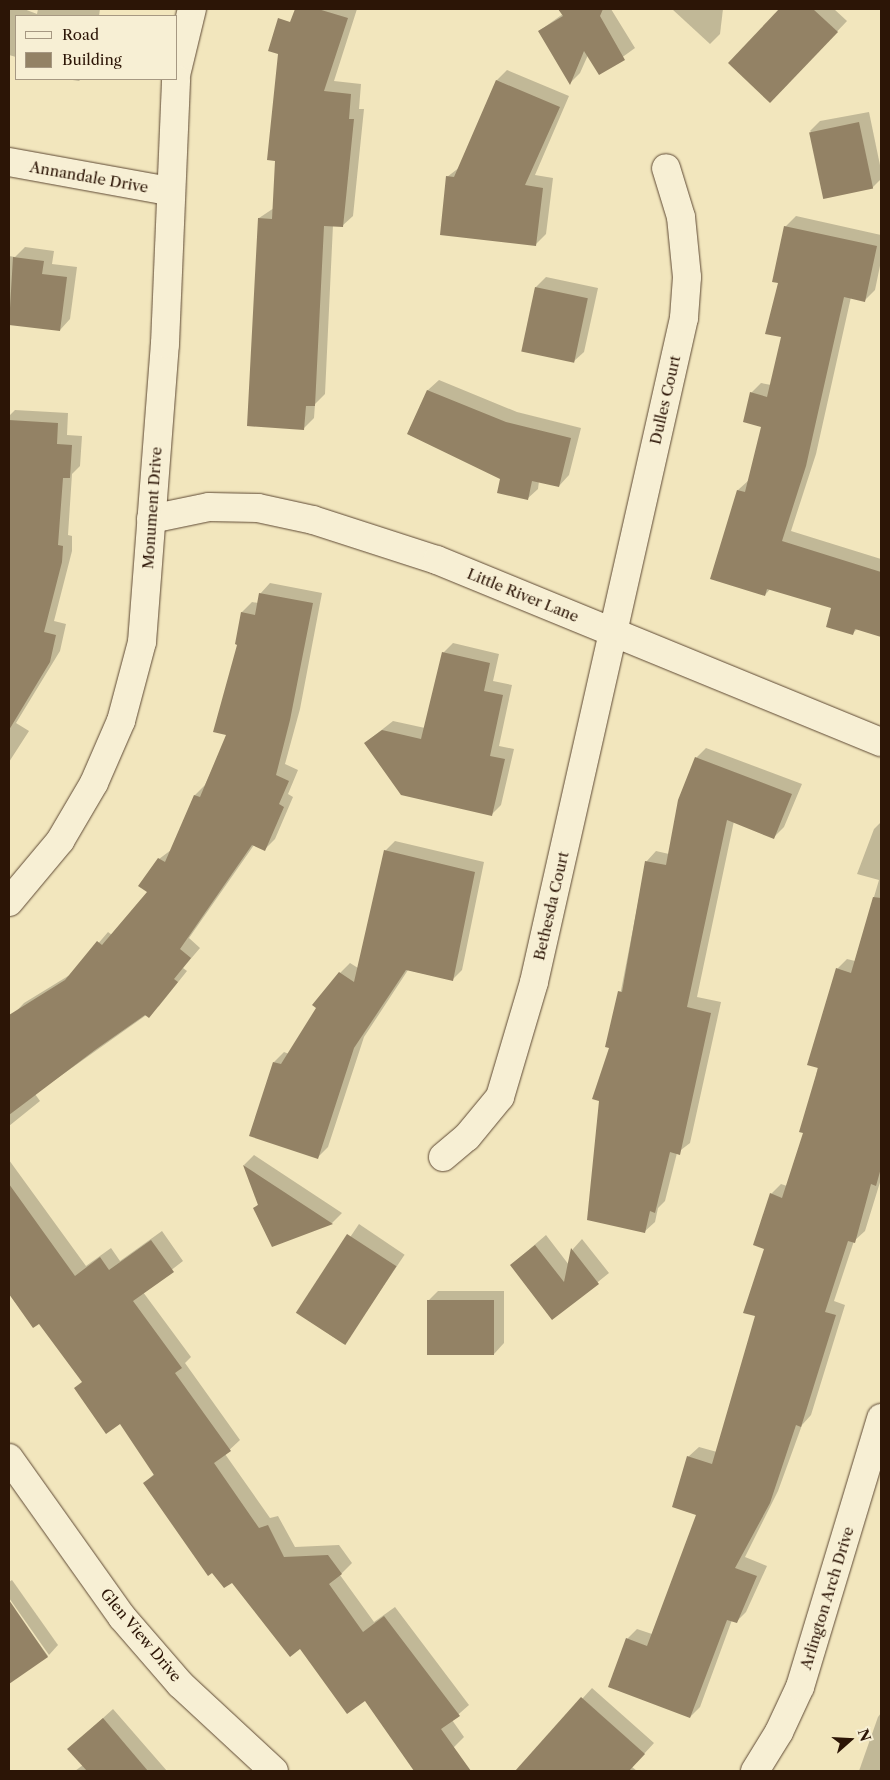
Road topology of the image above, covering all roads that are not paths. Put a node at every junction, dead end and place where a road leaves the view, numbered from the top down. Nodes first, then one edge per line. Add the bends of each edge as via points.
1 (192, 9) edge
2 (178, 67) edge
3 (176, 80) edge
4 (9, 162) edge
5 (666, 168) dead end
6 (169, 191) junction
7 (151, 519) junction
8 (613, 632) junction
9 (881, 742) edge
10 (9, 902) edge
11 (442, 1157) dead end
12 (881, 1418) edge
13 (12, 1470) edge
14 (274, 1771) edge
15 (755, 1771) edge

1 - 2 street
3 - 6 street, Monument Drive
4 - 6 street, Annandale Drive
5 - 8 street, Dulles Court via 681,217 687,277 684,318
6 - 7 street, Monument Drive via 165,344
7 - 8 street, Little River Lane via 209,507 258,508 313,520 437,560
7 - 10 street, Monument Drive via 142,642 121,720 94,783 60,841
8 - 9 street, Little River Lane
8 - 11 street, Bethesda Court via 534,982 500,1097 467,1138
12 - 15 street, Arlington Arch Drive via 800,1687 779,1732
13 - 14 street, Glen View Drive via 122,1617 180,1684

